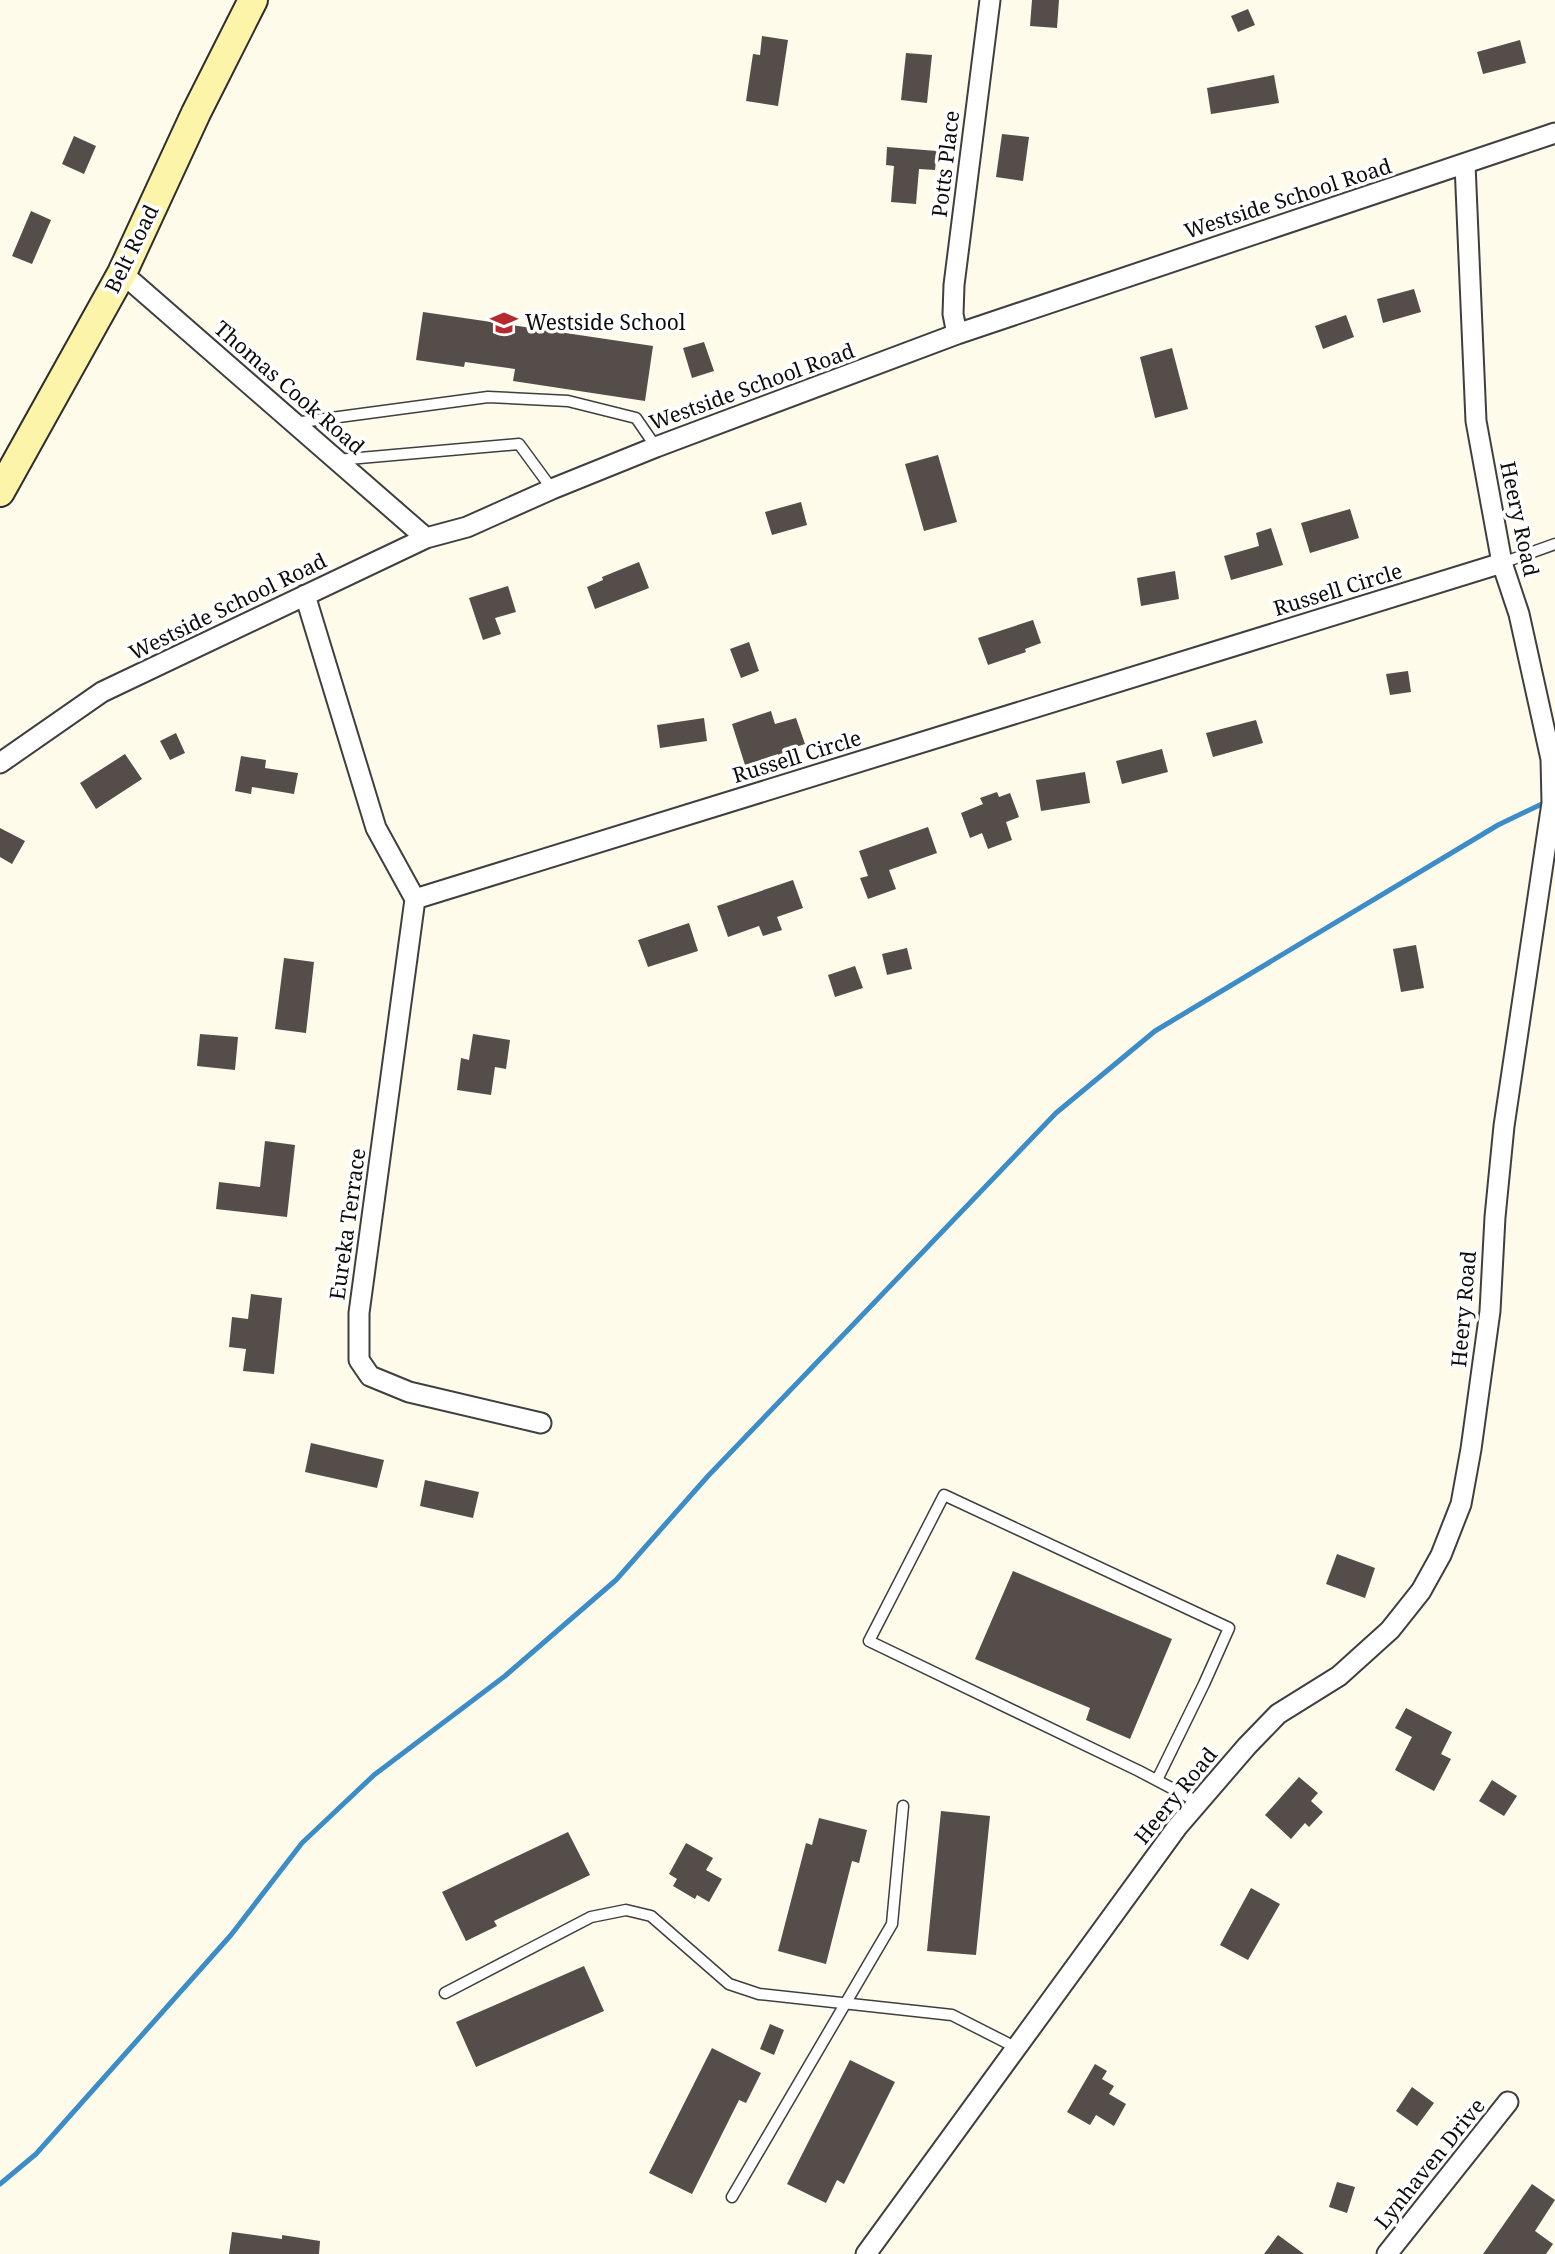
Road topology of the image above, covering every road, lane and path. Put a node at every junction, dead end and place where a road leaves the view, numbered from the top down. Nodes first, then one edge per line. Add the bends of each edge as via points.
1 (253, 0) edge
2 (989, 0) edge
3 (1555, 134) edge
4 (1465, 164) junction
5 (122, 273) junction
6 (957, 334) junction
7 (294, 423) junction
8 (656, 447) junction
9 (337, 460) junction
10 (552, 489) junction
11 (0, 492) edge
12 (426, 538) junction
13 (1555, 544) edge
14 (1502, 563) junction
15 (305, 595) junction
16 (0, 763) edge
17 (415, 899) junction
18 (541, 1423) dead end
19 (1157, 1780) junction
20 (1198, 1802) junction
21 (903, 1806) dead end
22 (445, 1993) dead end
23 (845, 2003) junction
24 (1015, 2047) junction
25 (1508, 2102) dead end
26 (732, 2197) dead end
27 (866, 2254) edge
28 (1387, 2254) edge

1 - 5 street, Belt Road
2 - 6 street, Potts Place via 954,285
3 - 4 street, Westside School Road
4 - 6 street, Westside School Road
4 - 14 street, Heery Road via 1476,421
5 - 7 street, Thomas Cook Road
5 - 11 street, Belt Road
6 - 8 street, Westside School Road
7 - 8 lane via 488,397 568,401 636,418
7 - 9 street, Thomas Cook Road
8 - 10 street, Westside School Road
9 - 10 lane via 519,444
9 - 12 street, Thomas Cook Road
10 - 12 street, Westside School Road via 467,527
12 - 15 street, Westside School Road
13 - 14 lane
14 - 17 street, Russell Circle
14 - 20 street, Heery Road via 1519,614 1551,759 1552,803 1504,1126 1490,1311 1461,1504 1421,1591 1390,1630 1339,1676 1278,1714
15 - 16 street, Westside School Road via 102,692
15 - 17 street via 376,828
17 - 18 street, Eureka Terrace via 359,1313 359,1360 370,1376 409,1392
19 - 19 lane via 869,1641 944,1495 1229,1628
19 - 20 lane
20 - 24 street, Heery Road
21 - 23 lane via 892,1924
22 - 23 lane via 591,1917 626,1910 651,1916 729,1984 759,1994
23 - 24 lane via 952,2015
23 - 26 lane
24 - 27 street, Heery Road
25 - 28 street, Lynhaven Drive

